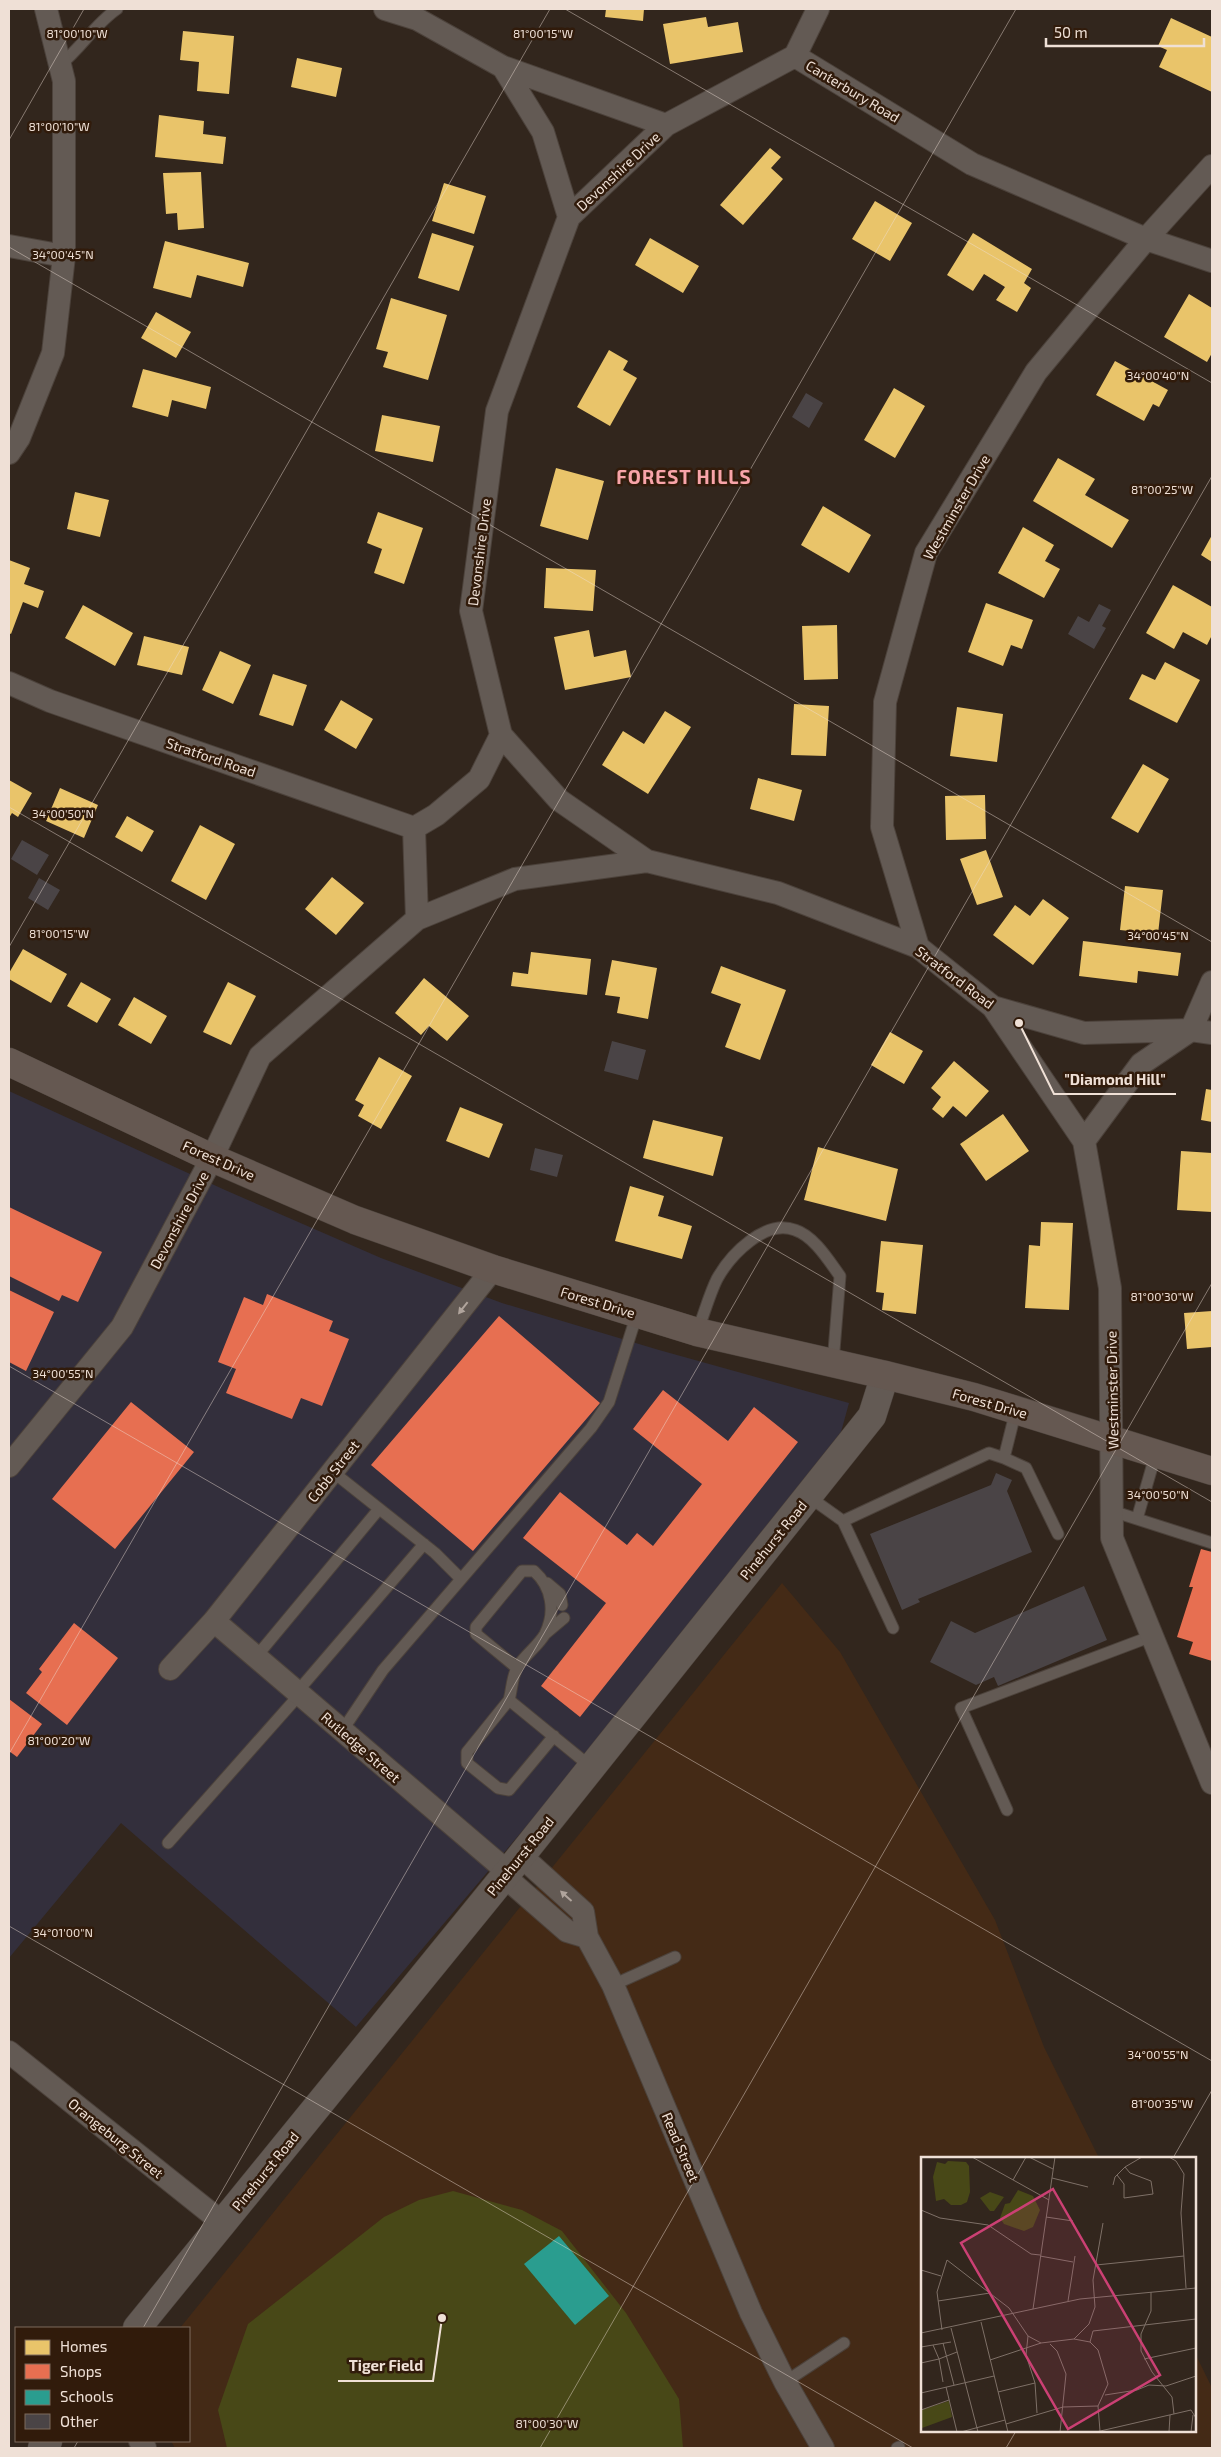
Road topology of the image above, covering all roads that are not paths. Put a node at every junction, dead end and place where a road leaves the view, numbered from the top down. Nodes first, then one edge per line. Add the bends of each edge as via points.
1 (46, 9) edge
2 (117, 9) edge
3 (385, 9) edge
4 (818, 9) edge
5 (795, 56) junction
6 (60, 65) junction
7 (503, 67) junction
8 (666, 125) junction
9 (1212, 166) edge
10 (569, 217) junction
11 (1146, 239) junction
12 (9, 246) edge
13 (64, 256) junction
14 (1212, 261) edge
15 (9, 453) edge
16 (9, 683) edge
17 (501, 735) junction
18 (414, 828) junction
19 (647, 861) junction
20 (417, 919) junction
21 (918, 947) junction
22 (1212, 982) edge
23 (993, 1007) junction
24 (1202, 1031) edge
25 (9, 1062) edge
26 (1084, 1141) junction
27 (212, 1158) junction
28 (493, 1270) junction
29 (637, 1314) junction
30 (697, 1332) junction
31 (833, 1363) junction
32 (885, 1375) junction
33 (1016, 1410) junction
34 (1113, 1439) junction
35 (1156, 1453) junction
36 (1004, 1458) junction
37 (9, 1465) edge
38 (1212, 1471) edge
39 (332, 1472) junction
40 (808, 1496) junction
41 (379, 1509) junction
42 (1112, 1511) junction
43 (1137, 1519) junction
44 (843, 1521) junction
45 (1058, 1534) dead end
46 (424, 1544) junction
47 (1212, 1544) edge
48 (461, 1579) junction
49 (543, 1579) junction
50 (562, 1605) dead end
51 (564, 1618) dead end
52 (214, 1621) junction
53 (892, 1628) dead end
54 (545, 1634) junction
55 (1152, 1636) junction
56 (256, 1657) junction
57 (516, 1668) junction
58 (170, 1669) dead end
59 (298, 1693) junction
60 (509, 1700) junction
61 (342, 1731) junction
62 (554, 1736) junction
63 (591, 1767) junction
64 (1212, 1783) edge
65 (1007, 1810) dead end
66 (168, 1843) dead end
67 (511, 1868) junction
68 (587, 1937) joint
69 (675, 1957) dead end
70 (613, 1985) junction
71 (9, 2052) edge
72 (223, 2223) junction
73 (138, 2327) edge
74 (844, 2343) dead end
75 (784, 2382) junction
76 (823, 2448) edge

1 - 6 street
2 - 6 lane
3 - 7 street via 416,19
4 - 5 street
5 - 8 street, Canterbury Road
5 - 11 street, Canterbury Road via 972,164
6 - 13 street via 64,81
7 - 8 street
7 - 10 street, Devonshire Drive via 543,132
8 - 10 street, Devonshire Drive
9 - 11 street, Westminster Drive
10 - 17 street, Devonshire Drive via 498,411 471,611
11 - 14 street, Canterbury Road
11 - 21 street, Westminster Drive via 1036,372 926,553 886,702 882,827
12 - 13 street
13 - 15 street via 53,353 20,438
16 - 18 street, Stratford Road via 50,701
17 - 18 street via 479,779 436,815
17 - 19 street via 559,800
18 - 20 street
19 - 20 street, Devonshire Drive via 515,879
19 - 21 street, Stratford Road via 778,893
20 - 27 street, Devonshire Drive via 260,1056
21 - 23 street, Stratford Road
22 - 24 street
23 - 24 street, Stratford Road via 1084,1034
23 - 26 street, Westminster Drive
24 - 26 street via 1140,1064
25 - 27 main road, Forest Drive
26 - 34 street, Westminster Drive via 1110,1288
27 - 28 main road, Forest Drive via 355,1220
27 - 37 street, Devonshire Drive via 122,1327
28 - 29 main road, Forest Drive
28 -> 39 street, Cobb Street
29 - 30 main road, Forest Drive
29 - 48 lane via 610,1402
30 - 31 main road, Forest Drive
30 - 31 lane via 718,1278 747,1243 771,1228 796,1230 820,1248 840,1276
31 - 32 main road, Forest Drive
32 - 33 main road, Forest Drive
32 - 40 street, Pinehurst Road via 872,1416
33 - 34 main road, Forest Drive
33 - 36 lane
34 - 35 main road, Forest Drive
34 - 42 street, Westminster Drive
35 - 38 main road, Forest Drive
35 - 43 lane
36 - 44 lane via 989,1453
36 - 45 lane via 1026,1468
39 - 41 lane
39 - 52 street, Cobb Street
40 - 44 lane
40 - 63 street, Pinehurst Road
41 - 46 lane
41 - 56 lane
42 - 43 lane
42 - 55 street, Westminster Drive via 1112,1538
43 - 47 lane
44 - 53 lane
46 - 48 lane
46 - 59 lane
48 - 61 lane via 383,1670
49 - 50 lane via 560,1594
49 - 54 lane via 550,1593 551,1612
49 - 57 lane via 534,1571 522,1571 476,1627 476,1634
51 - 54 lane
52 - 56 street, Rutledge Street
52 - 58 street, Cobb Street
54 - 57 lane
55 - 64 street, Westminster Drive
55 - 65 lane via 961,1708
56 - 59 street, Rutledge Street
57 - 60 lane
59 - 61 street, Rutledge Street
59 - 66 lane
60 - 62 lane
60 - 62 lane via 467,1752 467,1763 498,1788 510,1790
61 - 67 street, Rutledge Street
62 - 63 lane
63 - 67 street, Pinehurst Road
67 - 68 street, Rutledge Street via 583,1912
67 - 72 street, Pinehurst Road
68 - 70 street, Read Street
69 - 70 lane
70 - 75 street, Read Street via 751,2313
71 - 72 street, Orangeburg Street
72 - 73 street, Pinehurst Road
74 - 75 lane
75 - 76 street, Read Street

